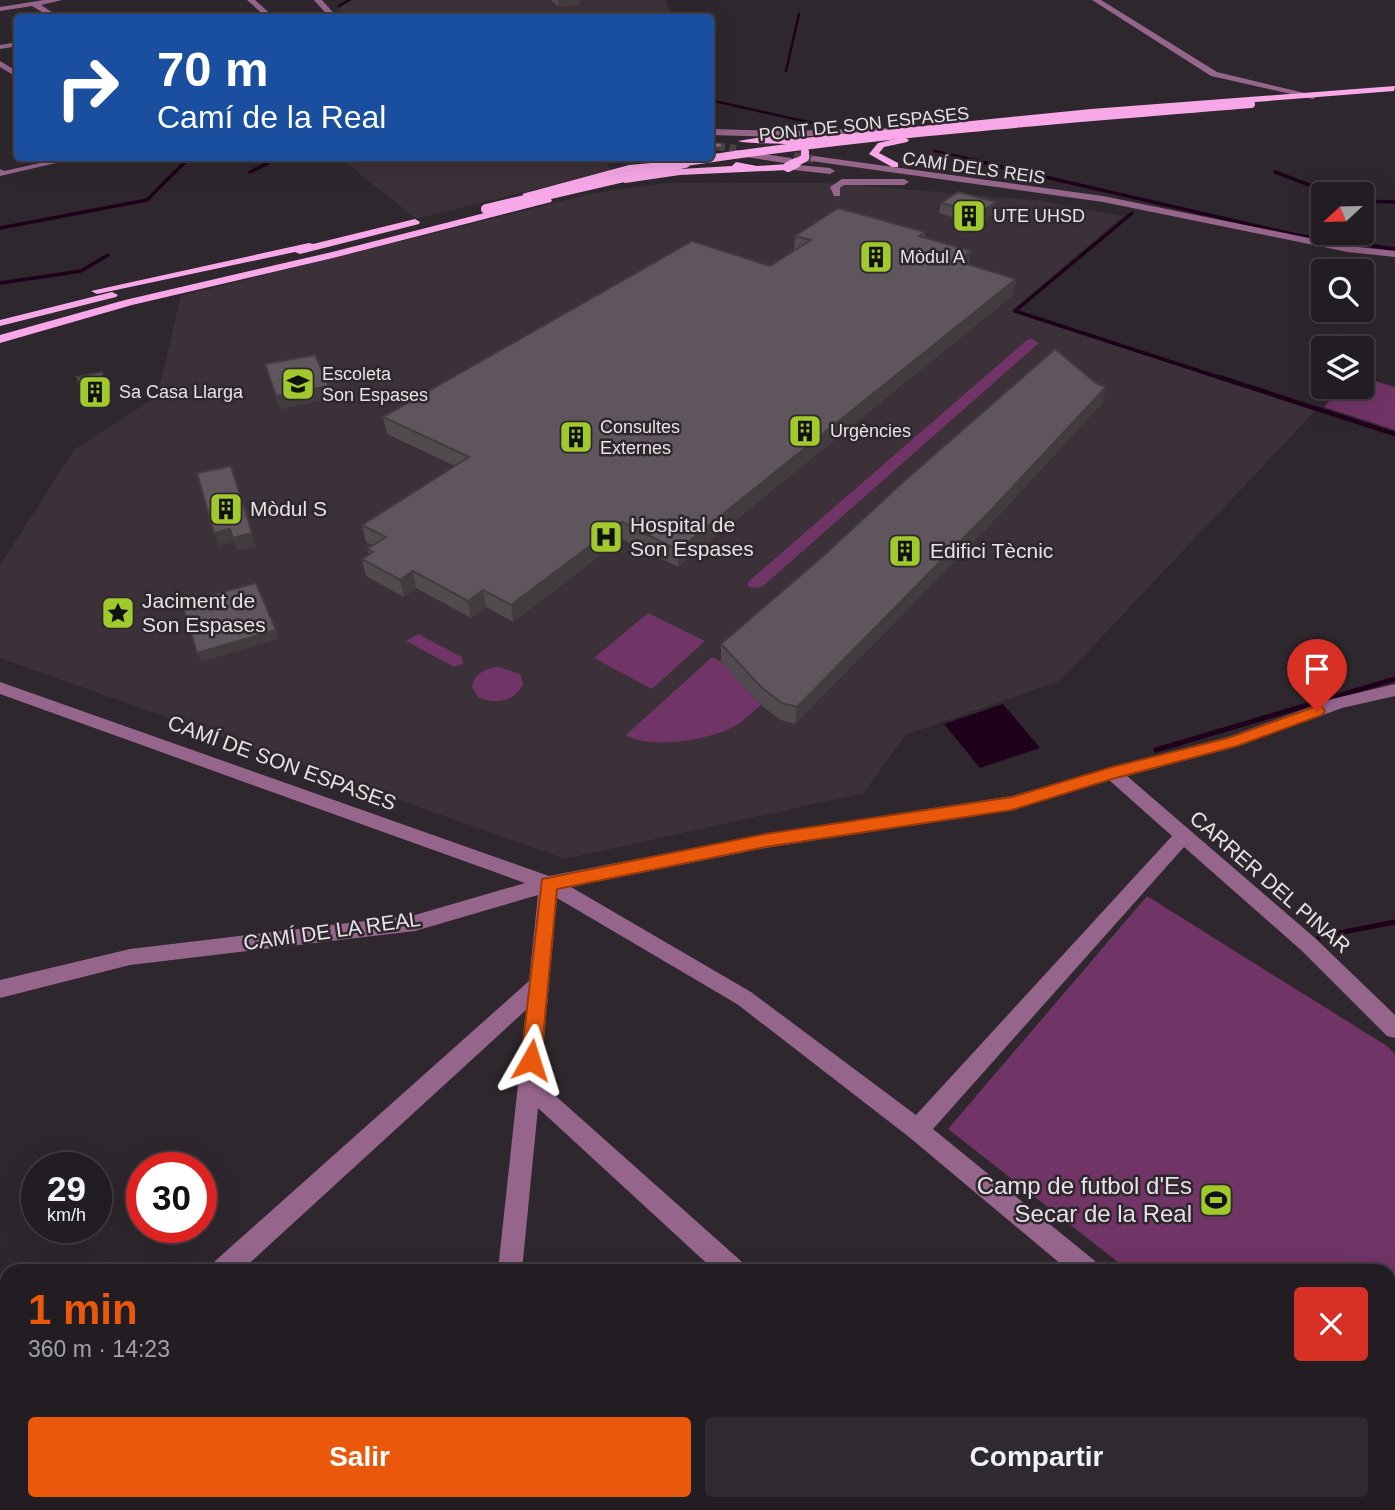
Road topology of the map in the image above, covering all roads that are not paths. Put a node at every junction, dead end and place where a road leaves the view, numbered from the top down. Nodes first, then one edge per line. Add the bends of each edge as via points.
1 (58, 0) edge
2 (251, 0) edge
3 (318, 0) edge
4 (1096, 0) edge
5 (34, 4) junction
6 (0, 9) edge
7 (51, 14) edge
8 (267, 14) edge
9 (331, 14) edge
10 (1394, 89) edge
11 (1313, 96) junction
12 (1364, 97) junction
13 (1251, 104) junction
14 (897, 131) junction
15 (714, 132) edge
16 (935, 136) junction
17 (786, 141) junction
18 (721, 149) edge
19 (809, 156) junction
20 (714, 158) edge
21 (59, 161) edge
22 (635, 161) edge
23 (698, 161) edge
24 (707, 161) edge
25 (791, 161) junction
26 (895, 165) junction
27 (629, 168) junction
28 (747, 168) junction
29 (1, 173) edge
30 (908, 182) junction
31 (1048, 193) junction
32 (838, 194) dead end
33 (458, 217) junction
34 (421, 220) dead end
35 (347, 239) junction
36 (1395, 254) edge
37 (300, 255) junction
38 (0, 316) edge
39 (0, 323) edge
40 (0, 332) edge
41 (0, 339) edge
42 (0, 688) edge
43 (1395, 690) edge
44 (1112, 773) junction
45 (1183, 836) junction
46 (549, 884) junction
47 (538, 986) junction
48 (0, 989) edge
49 (1395, 1029) edge
50 (528, 1086) junction
51 (916, 1130) junction
52 (231, 1264) edge
53 (511, 1264) edge
54 (725, 1264) edge
55 (1079, 1264) edge

1 - 5 street
2 - 8 street
3 - 9 street
4 - 11 street via 1214,74
5 - 6 street
5 - 7 street
10 - 11 main road
10 - 12 main road
10 - 13 main road
11 - 14 main road
12 - 13 main road
12 - 16 main road
13 - 20 main road, PONT DE SON ESPASES, bridge via 999,125
14 - 15 street
14 - 17 main road
16 - 19 main road
16 - 26 main road via 876,149 874,155
17 - 18 main road via 769,139
17 - 19 main road
18 - 25 street
18 - 28 main road
19 - 25 main road, bridge
19 - 26 street
19 - 31 street, CAMÍ DELS REIS
21 - 29 street
22 - 27 main road
23 - 37 main road, PONT DE SON ESPASES, bridge
24 - 27 main road
25 - 28 main road via 770,170
25 - 30 street
26 - 31 street
27 - 33 main road
28 - 33 main road via 623,181
30 - 31 street via 964,190
30 - 32 street via 842,181 835,187
31 - 36 street, CAMÍ DELS REIS
33 - 37 main road
33 - 41 main road via 321,258 129,302
34 - 35 main road
35 - 37 main road
35 - 38 main road via 224,262
37 - 39 main road
37 - 40 main road
42 - 46 street, CAMÍ DE SON ESPASES
43 - 44 street, CAMÍ DE LA REAL via 1338,703 1232,743
44 - 45 street, CARRER DEL PINAR
44 - 46 street, CAMÍ DE LA REAL via 1012,803 765,841
45 - 49 street, CARRER DEL PINAR via 1308,944
45 - 51 street
46 - 47 street
46 - 48 street, CAMÍ DE LA REAL via 415,923 130,957
46 - 51 street, CAMÍ DE SON ESPASES via 744,998
47 - 50 street
47 - 52 street
50 - 53 street
50 - 54 street
51 - 55 street, CAMÍ DE SON ESPASES

